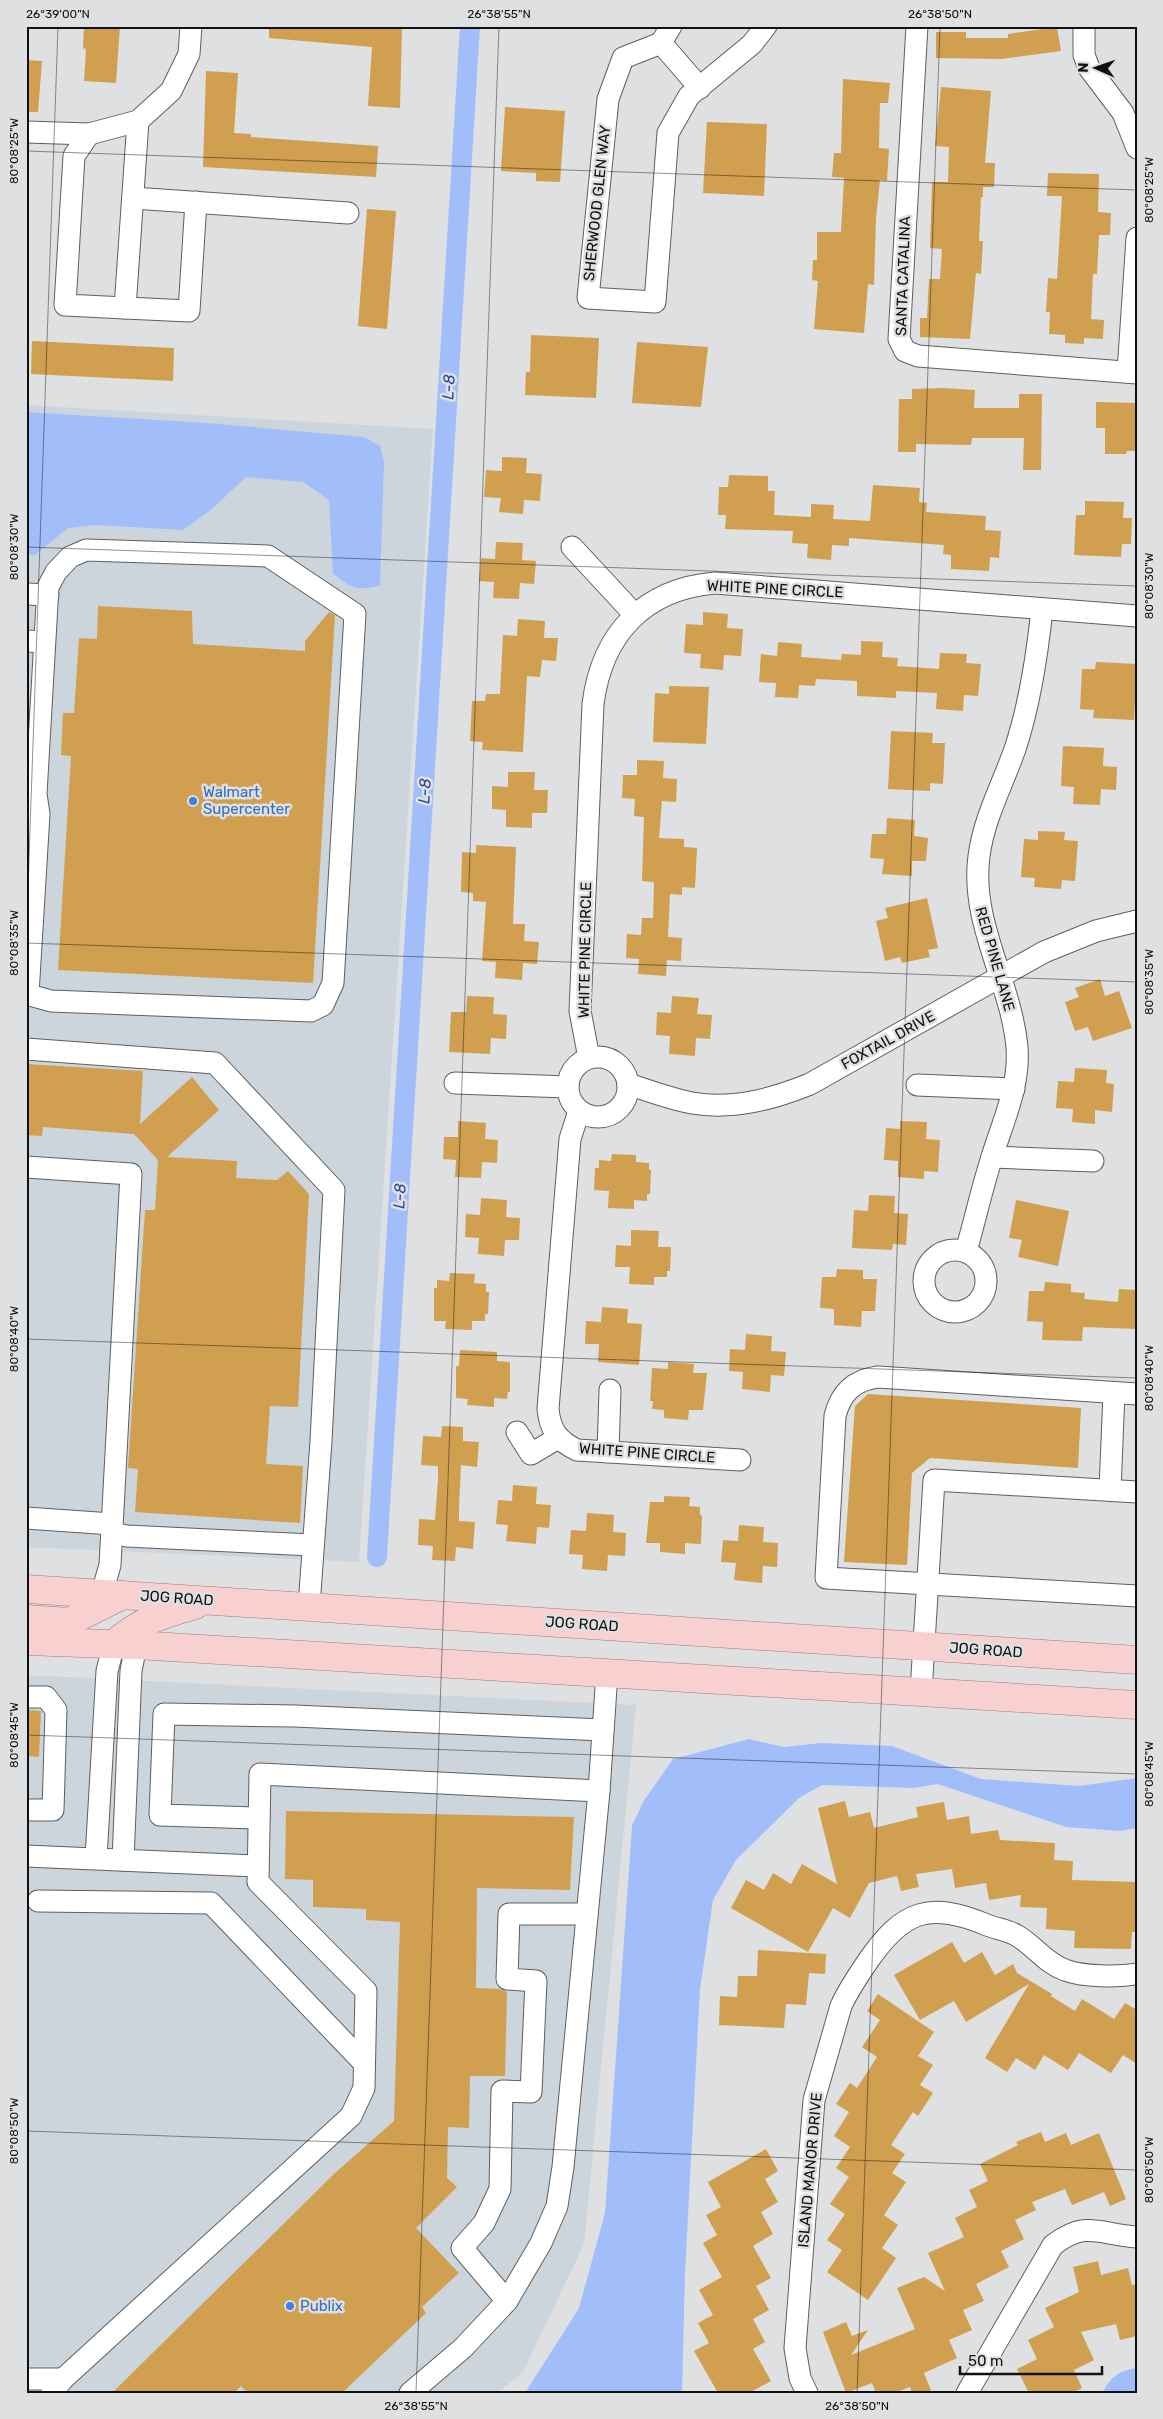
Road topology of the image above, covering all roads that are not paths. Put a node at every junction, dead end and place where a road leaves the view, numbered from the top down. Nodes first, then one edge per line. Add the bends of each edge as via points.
1 (191, 26) edge
2 (766, 26) edge
3 (917, 26) edge
4 (1084, 26) edge
5 (666, 35) edge
6 (700, 88) junction
7 (138, 121) junction
8 (26, 132) edge
9 (88, 134) junction
10 (1137, 148) edge
11 (133, 198) junction
12 (196, 202) junction
13 (348, 213) dead end
14 (1137, 238) edge
15 (125, 308) junction
16 (1132, 373) edge
17 (572, 547) dead end
18 (26, 594) edge
19 (48, 595) junction
20 (1042, 609) junction
21 (635, 615) junction
22 (1137, 616) edge
23 (35, 642) edge
24 (31, 872) edge
25 (1137, 921) edge
26 (29, 933) edge
27 (999, 977) junction
28 (27, 994) edge
29 (26, 1049) edge
30 (589, 1058) junction
31 (455, 1083) dead end
32 (628, 1084) junction
33 (917, 1084) dead end
34 (568, 1087) junction
35 (1014, 1089) junction
36 (579, 1111) junction
37 (992, 1157) junction
38 (1093, 1161) dead end
39 (26, 1166) edge
40 (966, 1251) dead end
41 (610, 1390) dead end
42 (1114, 1393) junction
43 (1137, 1394) edge
44 (517, 1432) dead end
45 (558, 1438) junction
46 (608, 1452) junction
47 (740, 1460) dead end
48 (1110, 1490) junction
49 (1137, 1492) edge
50 (26, 1518) edge
51 (112, 1528) junction
52 (312, 1545) junction
53 (927, 1584) junction
54 (26, 1589) edge
55 (113, 1594) junction
56 (1137, 1596) edge
57 (211, 1600) junction
58 (309, 1606) junction
59 (26, 1620) edge
60 (26, 1641) edge
61 (125, 1645) junction
62 (923, 1646) junction
63 (1137, 1660) edge
64 (607, 1673) junction
65 (920, 1692) junction
66 (26, 1697) edge
67 (1137, 1705) edge
68 (603, 1730) junction
69 (599, 1791) junction
70 (26, 1810) edge
71 (259, 1818) junction
72 (26, 1856) edge
73 (96, 1858) junction
74 (123, 1860) junction
75 (257, 1866) junction
76 (38, 1900) dead end
77 (587, 1914) junction
78 (1137, 1974) edge
79 (364, 2063) junction
80 (1137, 2237) edge
81 (507, 2302) junction
82 (26, 2379) edge
83 (58, 2386) edge
84 (410, 2393) edge
85 (807, 2393) edge
86 (967, 2393) edge

1 - 7 street via 189,54 171,91
2 - 6 street, SHERWOOD GLEN WAY via 752,44
3 - 16 street, SANTA CATALINA via 899,339 905,351 918,356
4 - 10 street via 1084,55 1089,68 1122,113
5 - 6 street
5 - 6 street, SHERWOOD GLEN WAY via 623,58 608,98 588,298 655,302 668,133 689,96
7 - 9 street
7 - 11 street
8 - 9 street
9 - 15 street via 74,156 65,305
11 - 12 street
11 - 15 street
12 - 13 street
12 - 15 street via 189,311
14 - 16 street
17 - 21 street
18 - 19 street
19 - 23 street
19 - 28 street via 48,587 56,572 70,557 86,550 268,556 355,614 333,983 323,1004 311,1011 51,1001
20 - 21 street, WHITE PINE CIRCLE via 715,583 672,592
20 - 22 street, WHITE PINE CIRCLE
20 - 27 street, RED PINE LANE via 1028,702 985,826 978,856 978,902
21 - 30 street, WHITE PINE CIRCLE via 608,650 593,704 580,1011
23 - 24 street via 39,814
24 - 26 street
25 - 27 street, FOXTAIL DRIVE via 1069,940
26 - 28 street
27 - 32 street, FOXTAIL DRIVE via 810,1084 782,1095 730,1104 692,1103
27 - 35 street, RED PINE LANE via 1017,1047
29 - 52 street via 215,1063 334,1190 321,1441
30 - 32 street via 605,1057 614,1061 626,1075
30 - 34 street via 577,1064
31 - 34 street
32 - 36 street via 624,1103 609,1116 588,1116
33 - 35 street
34 - 36 street via 572,1103
35 - 37 street, RED PINE LANE
36 - 45 street, WHITE PINE CIRCLE via 570,1139 548,1410
37 - 38 street
37 - 40 street, RED PINE LANE
39 - 51 street via 131,1174
41 - 46 street
42 - 43 street
42 - 48 street
42 - 53 street via 878,1377 854,1384 844,1393 835,1416 826,1578
44 - 45 street via 531,1454
45 - 46 street, WHITE PINE CIRCLE via 576,1450
46 - 47 street, WHITE PINE CIRCLE
48 - 49 street
48 - 53 street via 934,1480
50 - 51 street
51 - 52 street via 127,1536
51 - 55 street via 110,1565
52 - 58 street
53 - 56 street
53 - 62 street
54 - 55 main road, JOG ROAD
55 - 57 main road, JOG ROAD
55 - 59 main road via 69,1622
57 - 58 main road, JOG ROAD
57 - 61 main road via 152,1618 133,1628
58 - 62 main road, JOG ROAD
60 - 61 main road
61 - 64 main road
61 - 73 street via 106,1672
61 - 74 street via 131,1671
62 - 63 main road, JOG ROAD
62 - 65 street
64 - 65 main road
64 - 68 street
65 - 67 main road
66 - 70 street via 46,1697 56,1710 53,1810
68 - 69 street
68 - 71 street via 295,1716 164,1714 160,1815
69 - 71 street via 260,1774
69 - 77 street
71 - 75 street
72 - 73 street
73 - 74 street
74 - 75 street
75 - 79 street via 258,1882 366,1991
76 - 79 street via 211,1903
77 - 81 street via 557,2206 542,2243
77 - 81 street via 509,1914 507,1979 536,1981 531,2092 502,2091 500,2189 484,2223 462,2248
78 - 85 street, ISLAND MANOR DRIVE via 1066,1971 1052,1965 1018,1936 952,1912 912,1917 890,1932 880,1944 846,1994 814,2100 795,2348 800,2378
79 - 83 street via 364,2088 350,2116
80 - 86 street via 1082,2230 1068,2234 1053,2245
81 - 84 street via 463,2348
82 - 83 street

